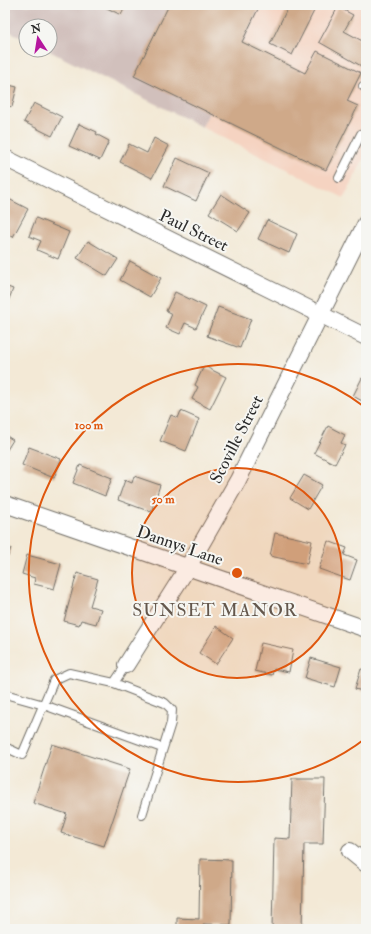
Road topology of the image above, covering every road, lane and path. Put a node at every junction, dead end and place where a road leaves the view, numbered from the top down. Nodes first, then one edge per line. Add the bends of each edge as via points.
1 (366, 137) edge
2 (5, 158) edge
3 (339, 178) dead end
4 (366, 223) edge
5 (321, 314) junction
6 (366, 337) edge
7 (5, 504) edge
8 (188, 567) junction
9 (366, 629) edge
10 (126, 665) joint
11 (114, 683) junction
12 (5, 694) edge
13 (44, 705) junction
14 (5, 747) edge
15 (162, 748) junction
16 (142, 815) dead end
17 (350, 851) dead end
18 (366, 864) edge

1 - 3 lane via 361,134
2 - 5 street, Paul Street
4 - 5 street, Scoville Street
5 - 6 street, Paul Street
5 - 8 street, Scoville Street via 238,480
7 - 8 street, Dannys Lane
8 - 9 street, Dannys Lane
8 - 10 street, Scoville Street
10 - 11 lane
11 - 13 lane via 69,673 54,680
11 - 15 lane via 165,703 172,710 171,723
12 - 13 lane
13 - 14 lane via 22,755
13 - 15 lane
15 - 16 lane
17 - 18 street

